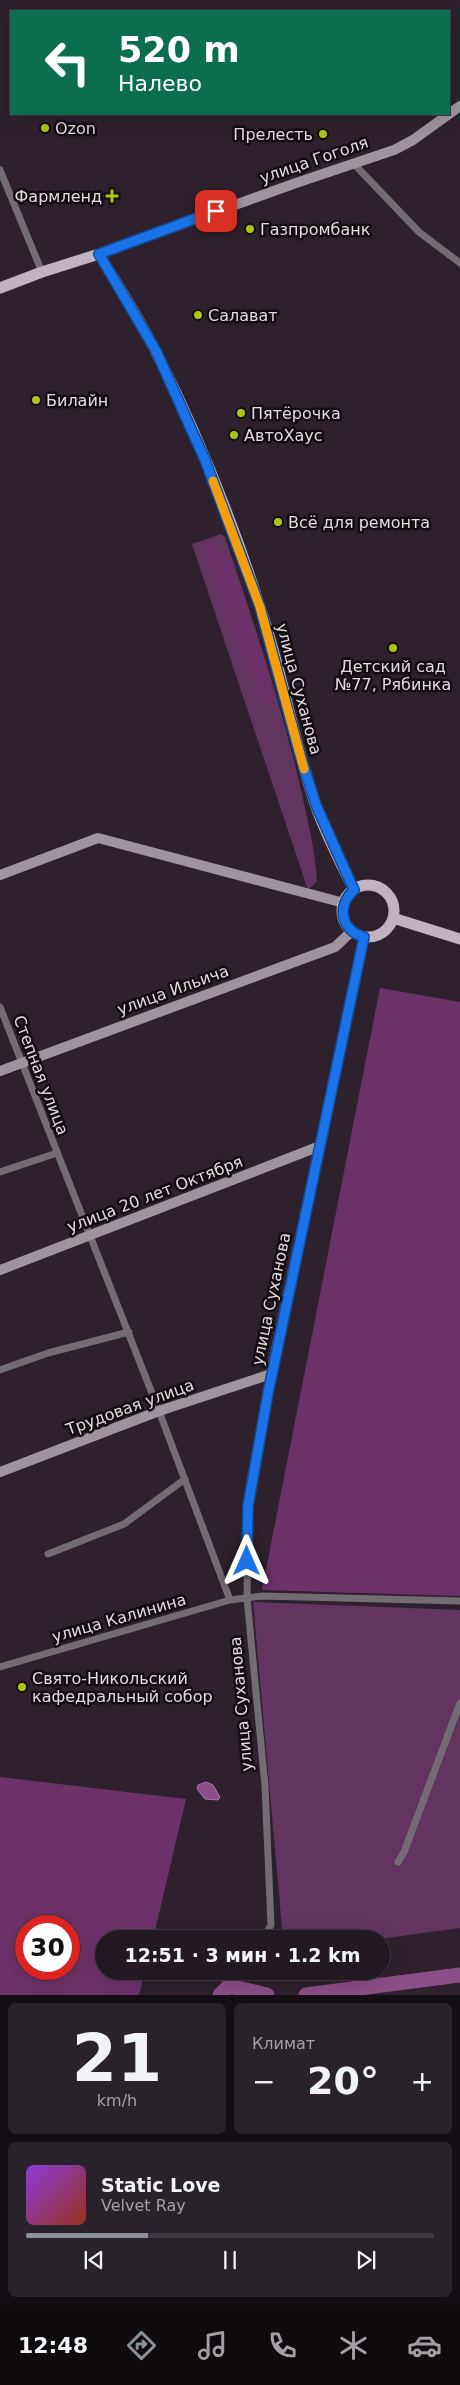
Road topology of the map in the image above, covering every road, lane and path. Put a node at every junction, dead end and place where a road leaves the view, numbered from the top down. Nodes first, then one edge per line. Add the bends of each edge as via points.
1 (448, 115) edge
2 (353, 163) junction
3 (0, 170) edge
4 (99, 254) junction
5 (460, 263) edge
6 (42, 272) junction
7 (0, 288) edge
8 (0, 875) edge
9 (354, 890) junction
10 (344, 903) junction
11 (393, 918) junction
12 (352, 931) junction
13 (364, 937) junction
14 (460, 940) edge
15 (0, 1008) edge
16 (21, 1062) junction
17 (0, 1071) edge
18 (320, 1146) junction
19 (57, 1153) junction
20 (0, 1172) edge
21 (90, 1236) junction
22 (0, 1270) edge
23 (128, 1332) junction
24 (0, 1370) edge
25 (272, 1374) junction
26 (159, 1411) junction
27 (0, 1472) edge
28 (185, 1479) junction
29 (48, 1554) dead end
30 (247, 1598) junction
31 (230, 1600) junction
32 (460, 1600) edge
33 (0, 1667) edge
34 (460, 1703) edge
35 (398, 1862) dead end
36 (269, 1930) edge

1 - 2 main road, улица Гоголя via 394,150
2 - 4 main road, улица Гоголя
2 - 5 street via 419,232
3 - 6 street
4 - 6 main road, улица Гоголя
4 - 9 main road, улица Суханова via 156,351 205,460 260,607 316,805
6 - 7 main road, улица Гоголя
8 - 10 main road via 98,838
9 - 10 main road
9 - 11 main road via 370,885 386,892 394,907
10 - 12 main road via 344,920
11 - 13 main road via 379,935
11 - 14 main road
12 - 13 main road
12 - 16 main road, улица Ильича via 335,947
13 - 18 main road, улица Суханова
15 - 16 street, Степная улица
16 - 17 main road, улица Ильича
16 - 19 street, Степная улица
18 - 21 main road, улица 20 лет Октября
18 - 25 main road, улица Суханова
19 - 20 street, Степная улица
19 - 21 street, Степная улица
21 - 22 main road, улица 20 лет Октября
21 - 23 street, Степная улица
23 - 24 street via 48,1353
23 - 26 street, Степная улица
25 - 26 main road, Трудовая улица
25 - 30 street, улица Суханова via 248,1506
26 - 27 main road, Трудовая улица
26 - 28 street, Степная улица
28 - 29 street via 124,1524
28 - 31 street, Степная улица
30 - 31 street, улица Калинина
30 - 32 street, улица Калинина
30 - 36 street, улица Суханова via 265,1786 271,1926
31 - 33 street, улица Калинина
34 - 35 street

